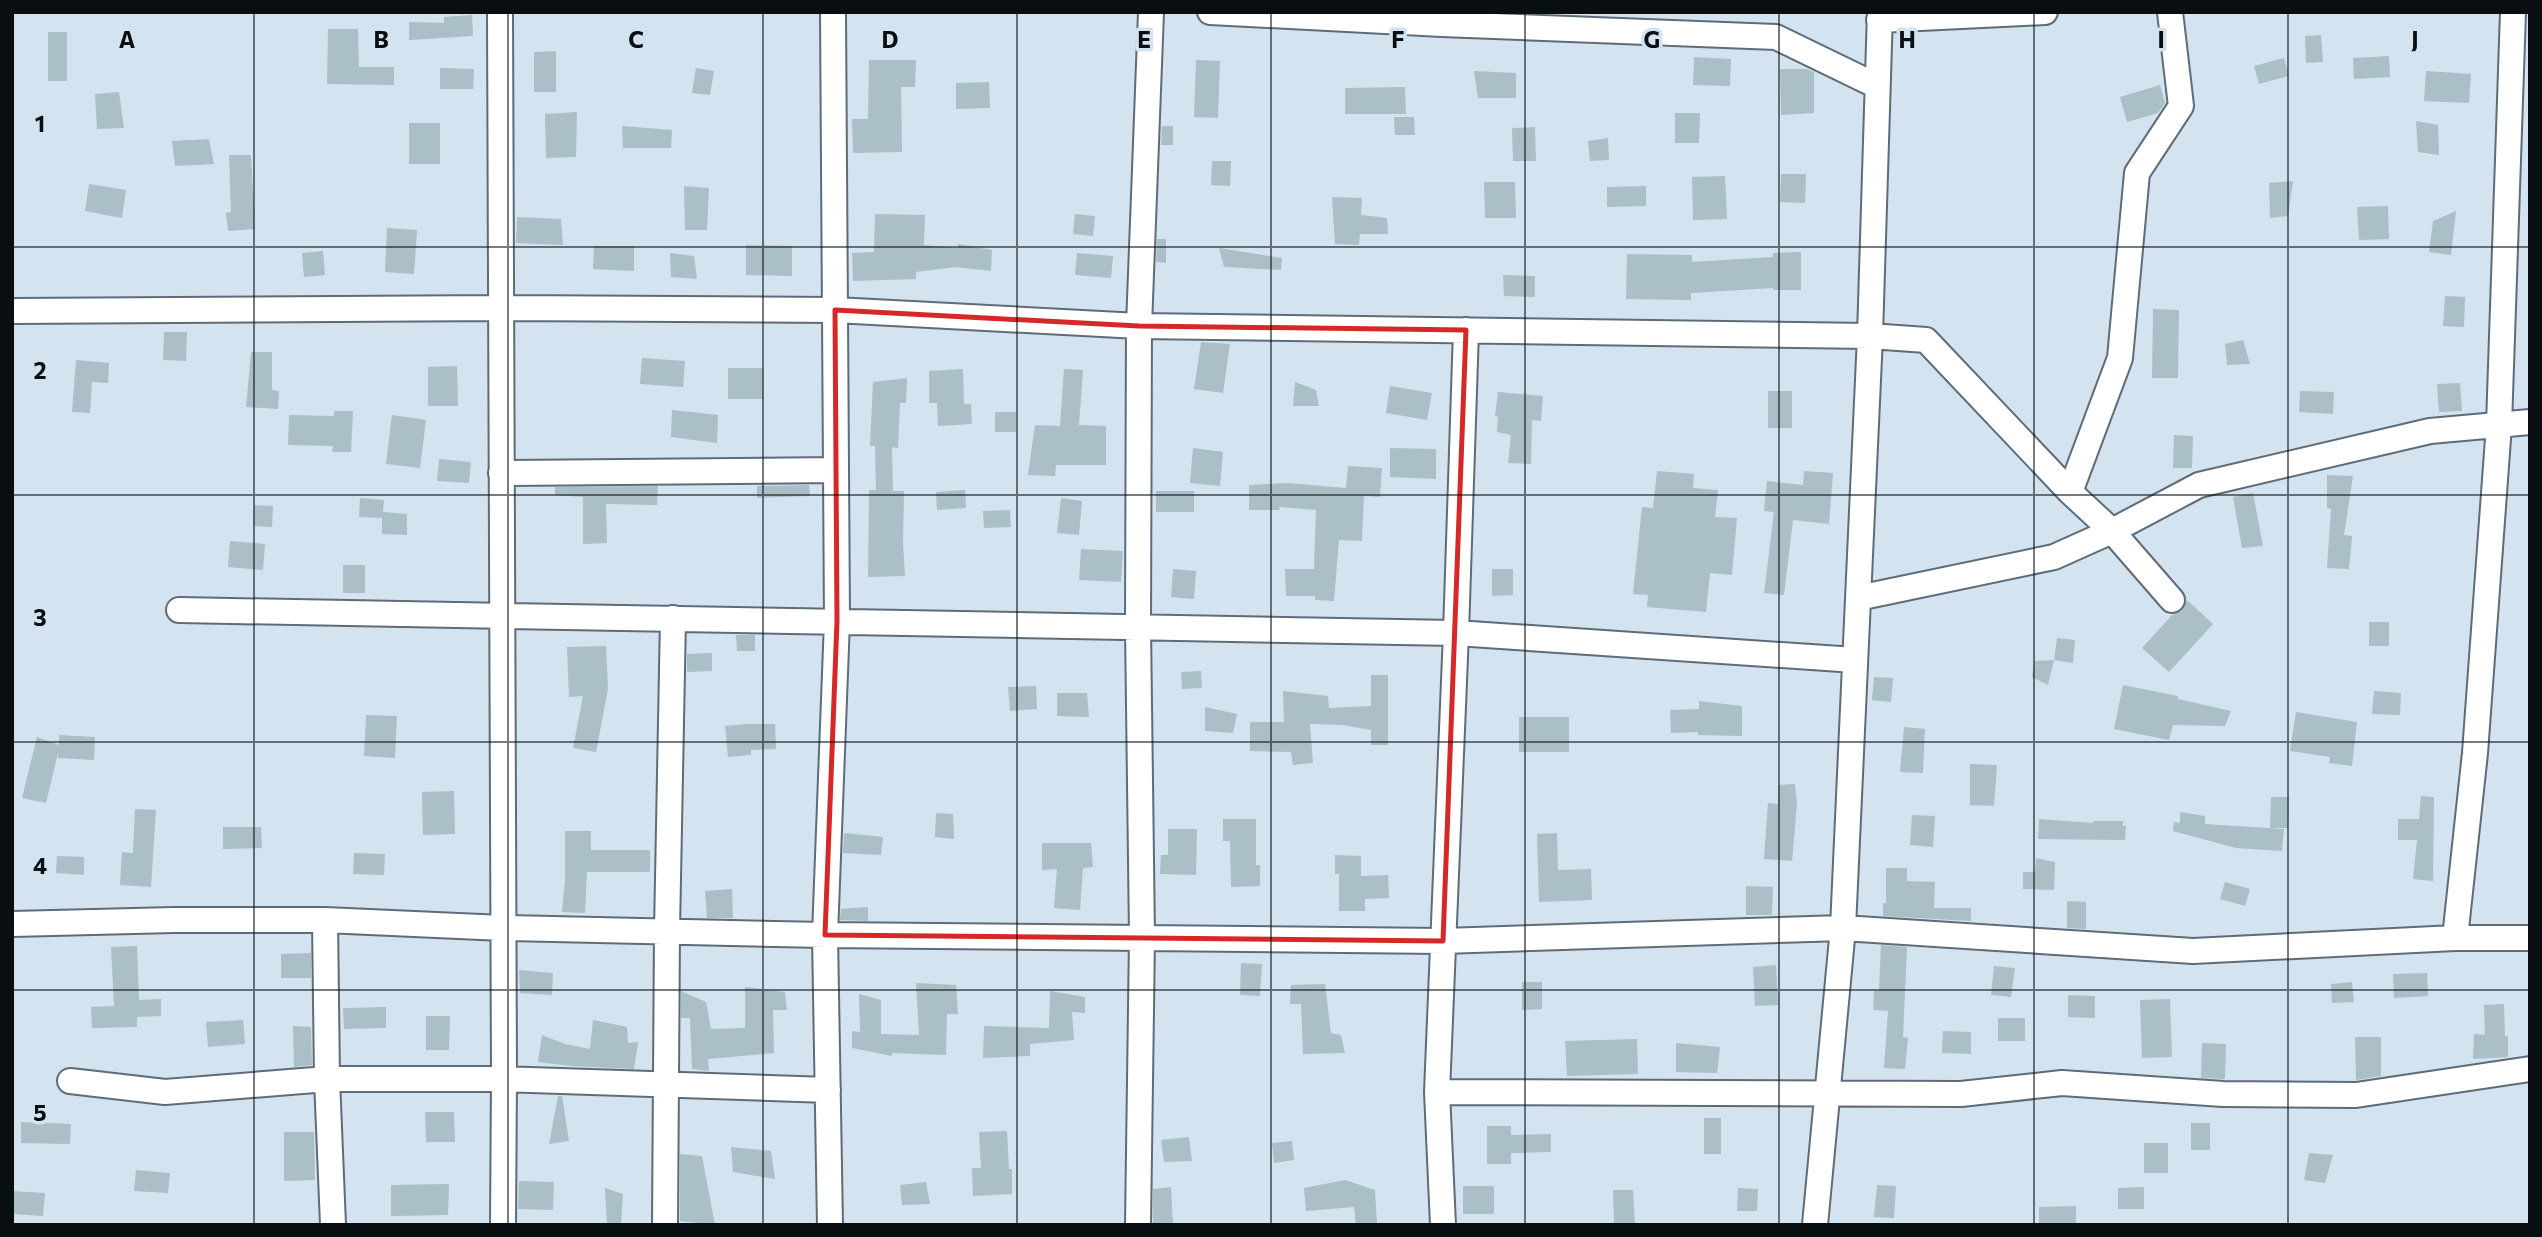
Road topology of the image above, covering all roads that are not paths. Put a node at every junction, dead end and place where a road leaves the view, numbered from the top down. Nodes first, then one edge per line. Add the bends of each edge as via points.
1 (500, 12) edge
2 (833, 12) edge
3 (1151, 12) edge
4 (1210, 12) edge
5 (2045, 12) edge
6 (2170, 12) edge
7 (2513, 12) edge
8 (1879, 16) edge
9 (1447, 18) edge
10 (1877, 86) junction
11 (500, 308) junction
12 (835, 310) junction
13 (12, 312) edge
14 (1139, 326) junction
15 (1466, 330) junction
16 (1870, 336) junction
17 (2530, 422) edge
18 (2499, 425) junction
19 (836, 470) junction
20 (501, 473) junction
21 (2070, 492) junction
22 (2112, 531) junction
23 (1858, 598) junction
24 (2172, 600) dead end
25 (179, 610) dead end
26 (502, 615) junction
27 (673, 618) junction
28 (837, 621) junction
29 (1138, 627) junction
30 (1456, 633) junction
31 (1855, 660) junction
32 (324, 920) junction
33 (12, 924) edge
34 (503, 928) junction
35 (1843, 928) junction
36 (667, 931) junction
37 (825, 934) junction
38 (1142, 937) junction
39 (2455, 938) junction
40 (2530, 938) edge
41 (1443, 941) junction
42 (2530, 1069) edge
43 (327, 1079) junction
44 (504, 1079) junction
45 (70, 1081) dead end
46 (666, 1085) junction
47 (828, 1090) junction
48 (1437, 1092) junction
49 (1827, 1092) junction
50 (333, 1225) edge
51 (503, 1225) edge
52 (665, 1225) edge
53 (830, 1225) edge
54 (1138, 1225) edge
55 (1443, 1225) edge
56 (1815, 1225) edge

1 - 11 street
2 - 12 street
3 - 14 street
4 - 9 street
5 - 8 street
6 - 21 street via 2182,106 2137,173 2120,358
7 - 18 street
8 - 10 street
9 - 10 street via 1776,37
10 - 16 street
11 - 12 street
11 - 13 street
11 - 20 street
12 - 14 street
12 - 19 street
14 - 15 street
14 - 29 street
15 - 16 street
15 - 30 street
16 - 21 street via 1926,340
16 - 23 street
17 - 18 street
18 - 22 street via 2430,431 2199,485
18 - 39 street via 2475,753
19 - 20 street
19 - 28 street
20 - 26 street
21 - 22 street
22 - 23 street via 2054,557
22 - 24 street
23 - 31 street
25 - 26 street
26 - 27 street
26 - 34 street
27 - 28 street
27 - 36 street
28 - 29 street
28 - 37 street
29 - 30 street
29 - 38 street
30 - 31 street
30 - 41 street
31 - 35 street
32 - 33 street
32 - 34 street
32 - 43 street
34 - 36 street
34 - 44 street
35 - 39 street via 2193,951
35 - 41 street
35 - 49 street
36 - 37 street
36 - 46 street
37 - 38 street
37 - 47 street
38 - 41 street
38 - 54 street
39 - 40 street
41 - 48 street
42 - 49 street via 2356,1095 2223,1094 2062,1083 1961,1094
43 - 44 street
43 - 45 street via 165,1092
43 - 50 street
44 - 46 street
44 - 51 street
46 - 47 street
46 - 52 street
47 - 53 street
48 - 49 street
48 - 55 street
49 - 56 street

